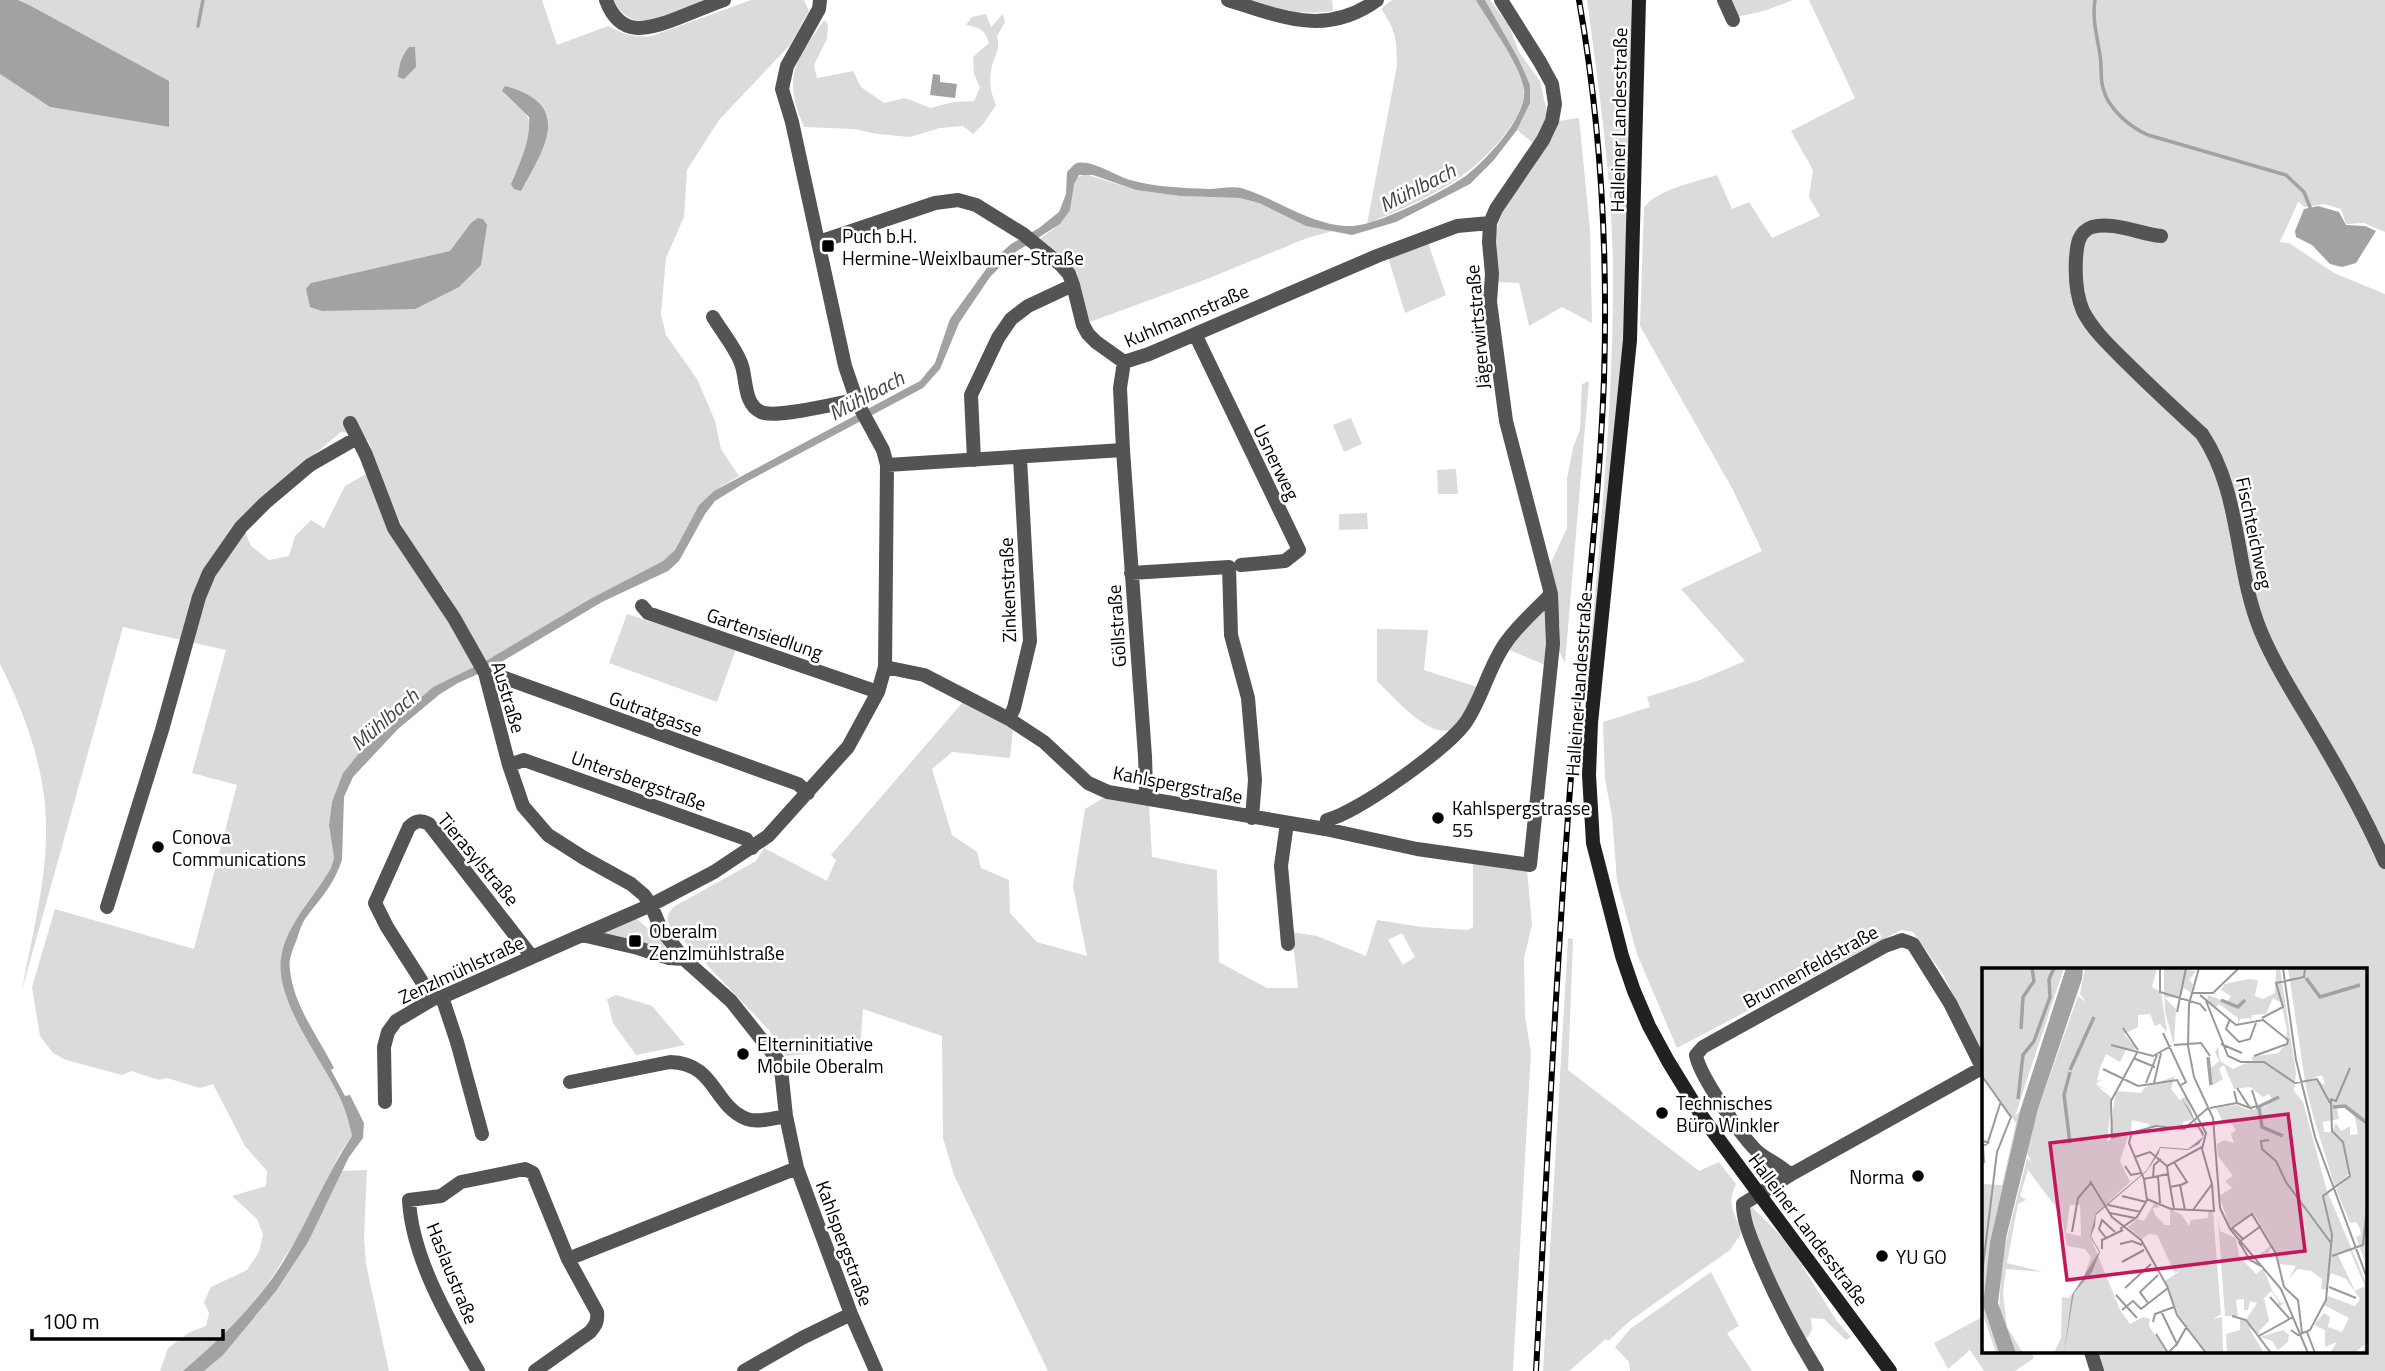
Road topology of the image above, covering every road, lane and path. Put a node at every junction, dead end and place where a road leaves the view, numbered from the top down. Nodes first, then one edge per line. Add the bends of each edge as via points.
1 (606, 0) edge
2 (724, 0) edge
3 (820, 0) edge
4 (1228, 0) edge
5 (1377, 0) edge
6 (1501, 0) edge
7 (1639, 0) edge
8 (1724, 0) edge
9 (1733, 20) dead end
10 (1490, 223) junction
11 (2161, 236) dead end
12 (819, 242) junction
13 (1073, 285) junction
14 (713, 317) dead end
15 (1195, 334) junction
16 (1124, 362) junction
17 (857, 402) junction
18 (350, 423) dead end
19 (357, 438) junction
20 (1123, 450) junction
21 (1020, 458) junction
22 (974, 460) junction
23 (887, 465) junction
24 (1241, 565) dead end
25 (1131, 573) junction
26 (1551, 594) junction
27 (642, 606) dead end
28 (885, 667) junction
29 (484, 671) junction
30 (878, 692) junction
31 (1009, 719) junction
32 (509, 765) junction
33 (808, 793) junction
34 (1144, 798) junction
35 (1252, 818) junction
36 (1287, 823) junction
37 (1325, 829) junction
38 (752, 848) junction
39 (2385, 862) edge
40 (1530, 865) joint
41 (651, 905) junction
42 (107, 907) dead end
43 (582, 935) junction
44 (1287, 944) dead end
45 (532, 957) junction
46 (684, 959) junction
47 (437, 998) junction
48 (1982, 1068) edge
49 (1982, 1071) edge
50 (570, 1082) dead end
51 (385, 1102) dead end
52 (786, 1116) junction
53 (482, 1134) dead end
54 (797, 1168) junction
55 (1790, 1175) junction
56 (1759, 1194) junction
57 (568, 1259) junction
58 (851, 1314) junction
59 (2092, 1354) edge
60 (478, 1371) edge
61 (535, 1371) edge
62 (744, 1371) edge
63 (876, 1371) edge
64 (1817, 1371) edge
65 (1890, 1371) edge
66 (2097, 1371) edge

1 - 2 street via 615,18 647,29
3 - 12 street via 787,66 782,89
4 - 5 street via 1305,22 1338,19
6 - 10 street, Jägerwirtstraße via 1552,85 1555,104 1543,141
7 - 56 main road, Halleiner Landesstraße via 1630,340 1591,723 1594,844 1622,956 1649,1026 1703,1118
8 - 9 street
10 - 15 street, Kuhlmannstraße via 1457,226
10 - 26 street, Jägerwirtstraße via 1490,302 1506,421
11 - 39 street, Fischteichweg via 2110,226 2082,233 2075,267 2082,310 2111,347 2212,449 2231,500 2250,603 2262,635 2367,821
12 - 13 street via 935,203 958,200 976,205 1023,234 1061,265
12 - 17 street
13 - 16 street via 1088,334
13 - 22 street via 1019,312 998,338 971,395
14 - 17 street via 741,363 750,400 762,413
15 - 16 street, Kuhlmannstraße
15 - 24 street, Usnerweg via 1299,550 1285,561
16 - 20 street, Kuhlmannstraße via 1120,388
17 - 23 street
18 - 19 street, Austraße
19 - 29 street, Austraße via 394,528
19 - 42 street via 310,465 265,503 209,573
20 - 21 street
20 - 25 street, Göllstraße
21 - 22 street
21 - 31 street, Zinkenstraße via 1030,642
22 - 23 street
23 - 28 street
25 - 34 street, Göllstraße
25 - 35 street via 1229,567 1231,635 1248,698 1255,780
26 - 37 street via 1507,640 1477,704 1443,746 1355,810 1327,820
26 - 40 street, Jägerwirtstraße via 1553,644
27 - 30 street, Gartensiedlung via 648,613
28 - 30 street
28 - 31 street, Kahlspergstraße via 924,675
29 - 32 street, Austraße
29 - 33 street, Gutratgasse via 798,784
30 - 33 street via 848,747
31 - 34 street, Kahlspergstraße via 1044,742 1087,783
32 - 38 street, Untersbergstraße via 524,760 535,763 746,839
32 - 41 street, Austraße via 523,806 548,835 631,884
33 - 38 street
34 - 35 street, Kahlspergstraße
35 - 36 street, Kahlspergstraße
36 - 37 street, Kahlspergstraße
36 - 44 street via 1281,866
37 - 40 street, Kahlspergstraße via 1417,849
38 - 41 street
41 - 43 street, Zenzlmühlstraße
41 - 46 street, Kahlspergstraße via 661,929
43 - 45 street, Zenzlmühlstraße
43 - 46 street
45 - 47 street, Zenzlmühlstraße
45 - 47 street, Tierasylstraße via 429,824 414,821 375,903
46 - 52 street, Kahlspergstraße via 731,1001 778,1060
47 - 51 street, Zenzlmühlstraße via 396,1021 388,1032
47 - 53 street via 457,1042
48 - 55 street, Brunnenfeldstraße via 1950,1003 1913,944 1902,940 1703,1047 1696,1059 1735,1124 1758,1152
49 - 55 street, Brunnenfeldstraße
50 - 52 street via 684,1062 702,1072 734,1111 749,1120
52 - 54 street, Kahlspergstraße
54 - 57 street
54 - 58 street, Kahlspergstraße
55 - 56 street, Brunnenfeldstraße
56 - 64 street via 1743,1204 1746,1223 1780,1305
56 - 65 main road, Halleiner Landesstraße
57 - 60 street, Haslaustraße via 533,1173 525,1169 461,1182 441,1196 409,1200 421,1256
57 - 61 street, Haslaustraße via 597,1312 596,1326
58 - 62 street
58 - 63 street, Kahlspergstraße
59 - 66 street

